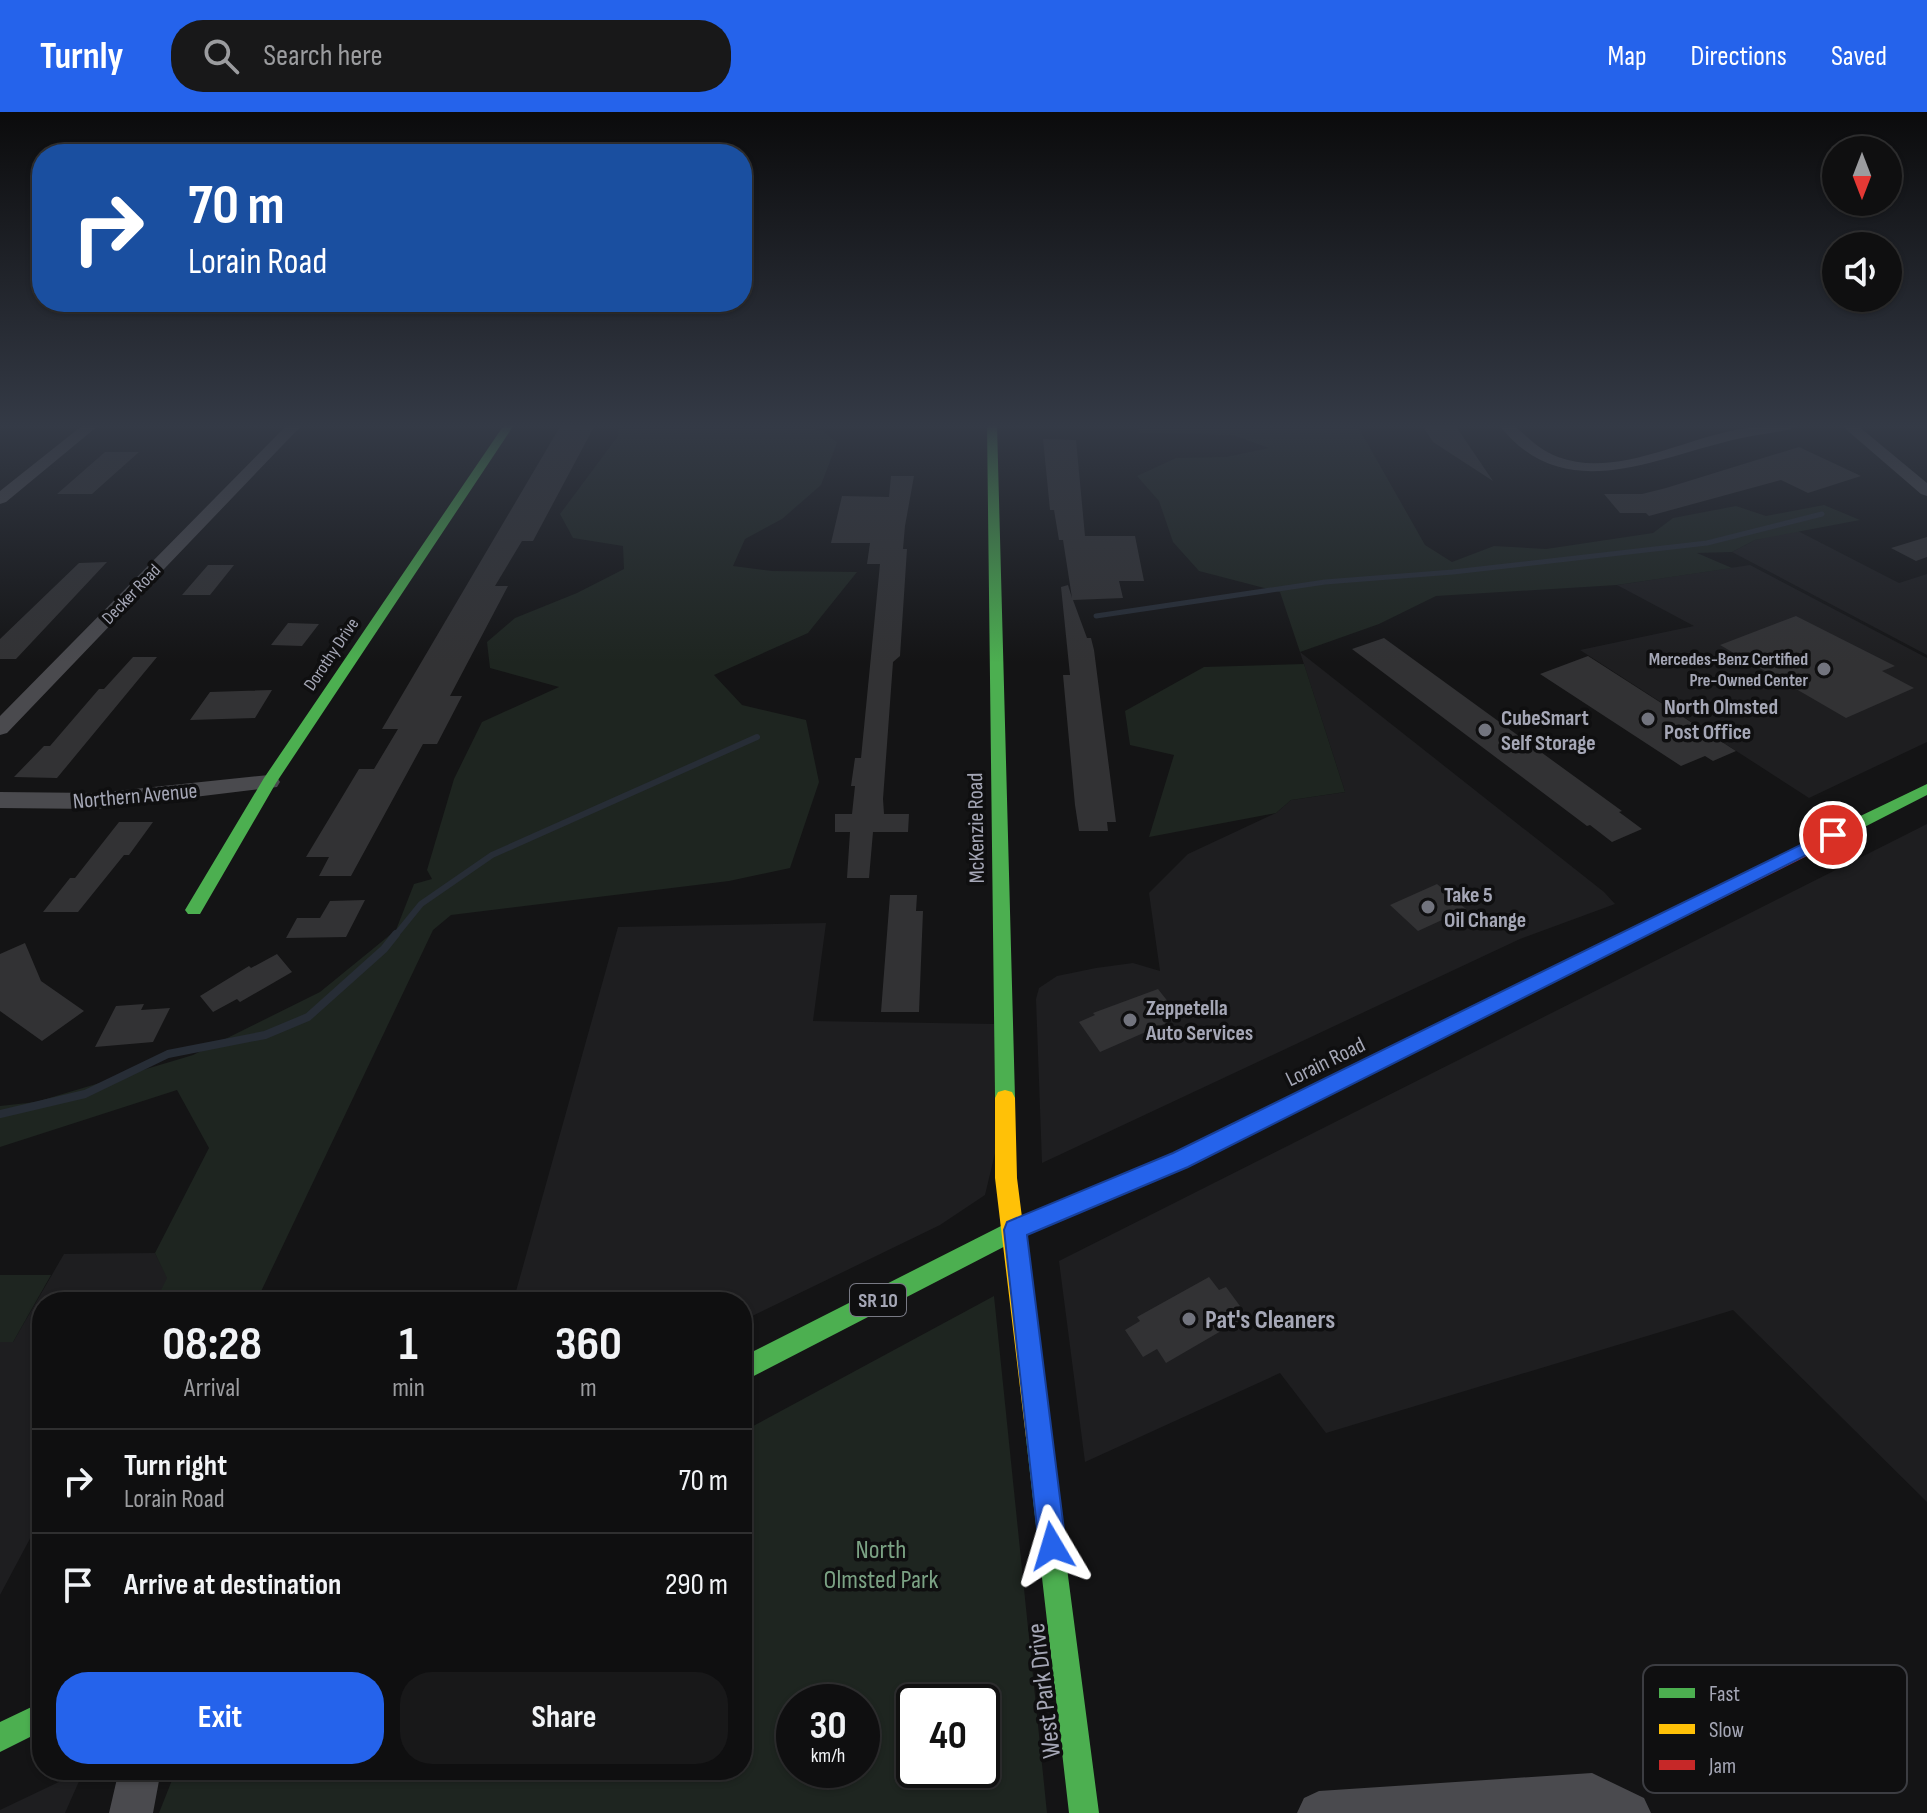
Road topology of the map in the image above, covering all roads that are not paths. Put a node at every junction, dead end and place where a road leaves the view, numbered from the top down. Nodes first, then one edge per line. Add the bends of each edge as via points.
1 (218, 504) edge
2 (456, 504) edge
3 (993, 504) edge
4 (0, 728) edge
5 (269, 782) junction
6 (1927, 789) edge
7 (0, 800) edge
8 (194, 910) dead end
9 (1015, 1230) junction
10 (752, 1365) edge
11 (32, 1721) edge
12 (0, 1737) edge
13 (138, 1780) edge
14 (131, 1813) edge
15 (1084, 1813) edge
16 (1319, 1813) edge
17 (1629, 1813) edge

1 - 4 street, Decker Road
2 - 5 street, Dorothy Drive
3 - 9 street, McKenzie Road via 1006,1178
5 - 7 street, Northern Avenue via 96,801
5 - 8 street, Dorothy Drive
6 - 9 street, Lorain Road / SR 10 via 1180,1160
9 - 10 street, Lorain Road / SR 10
9 - 15 street, West Park Drive
11 - 12 street
13 - 14 street
16 - 17 street via 1592,1795

